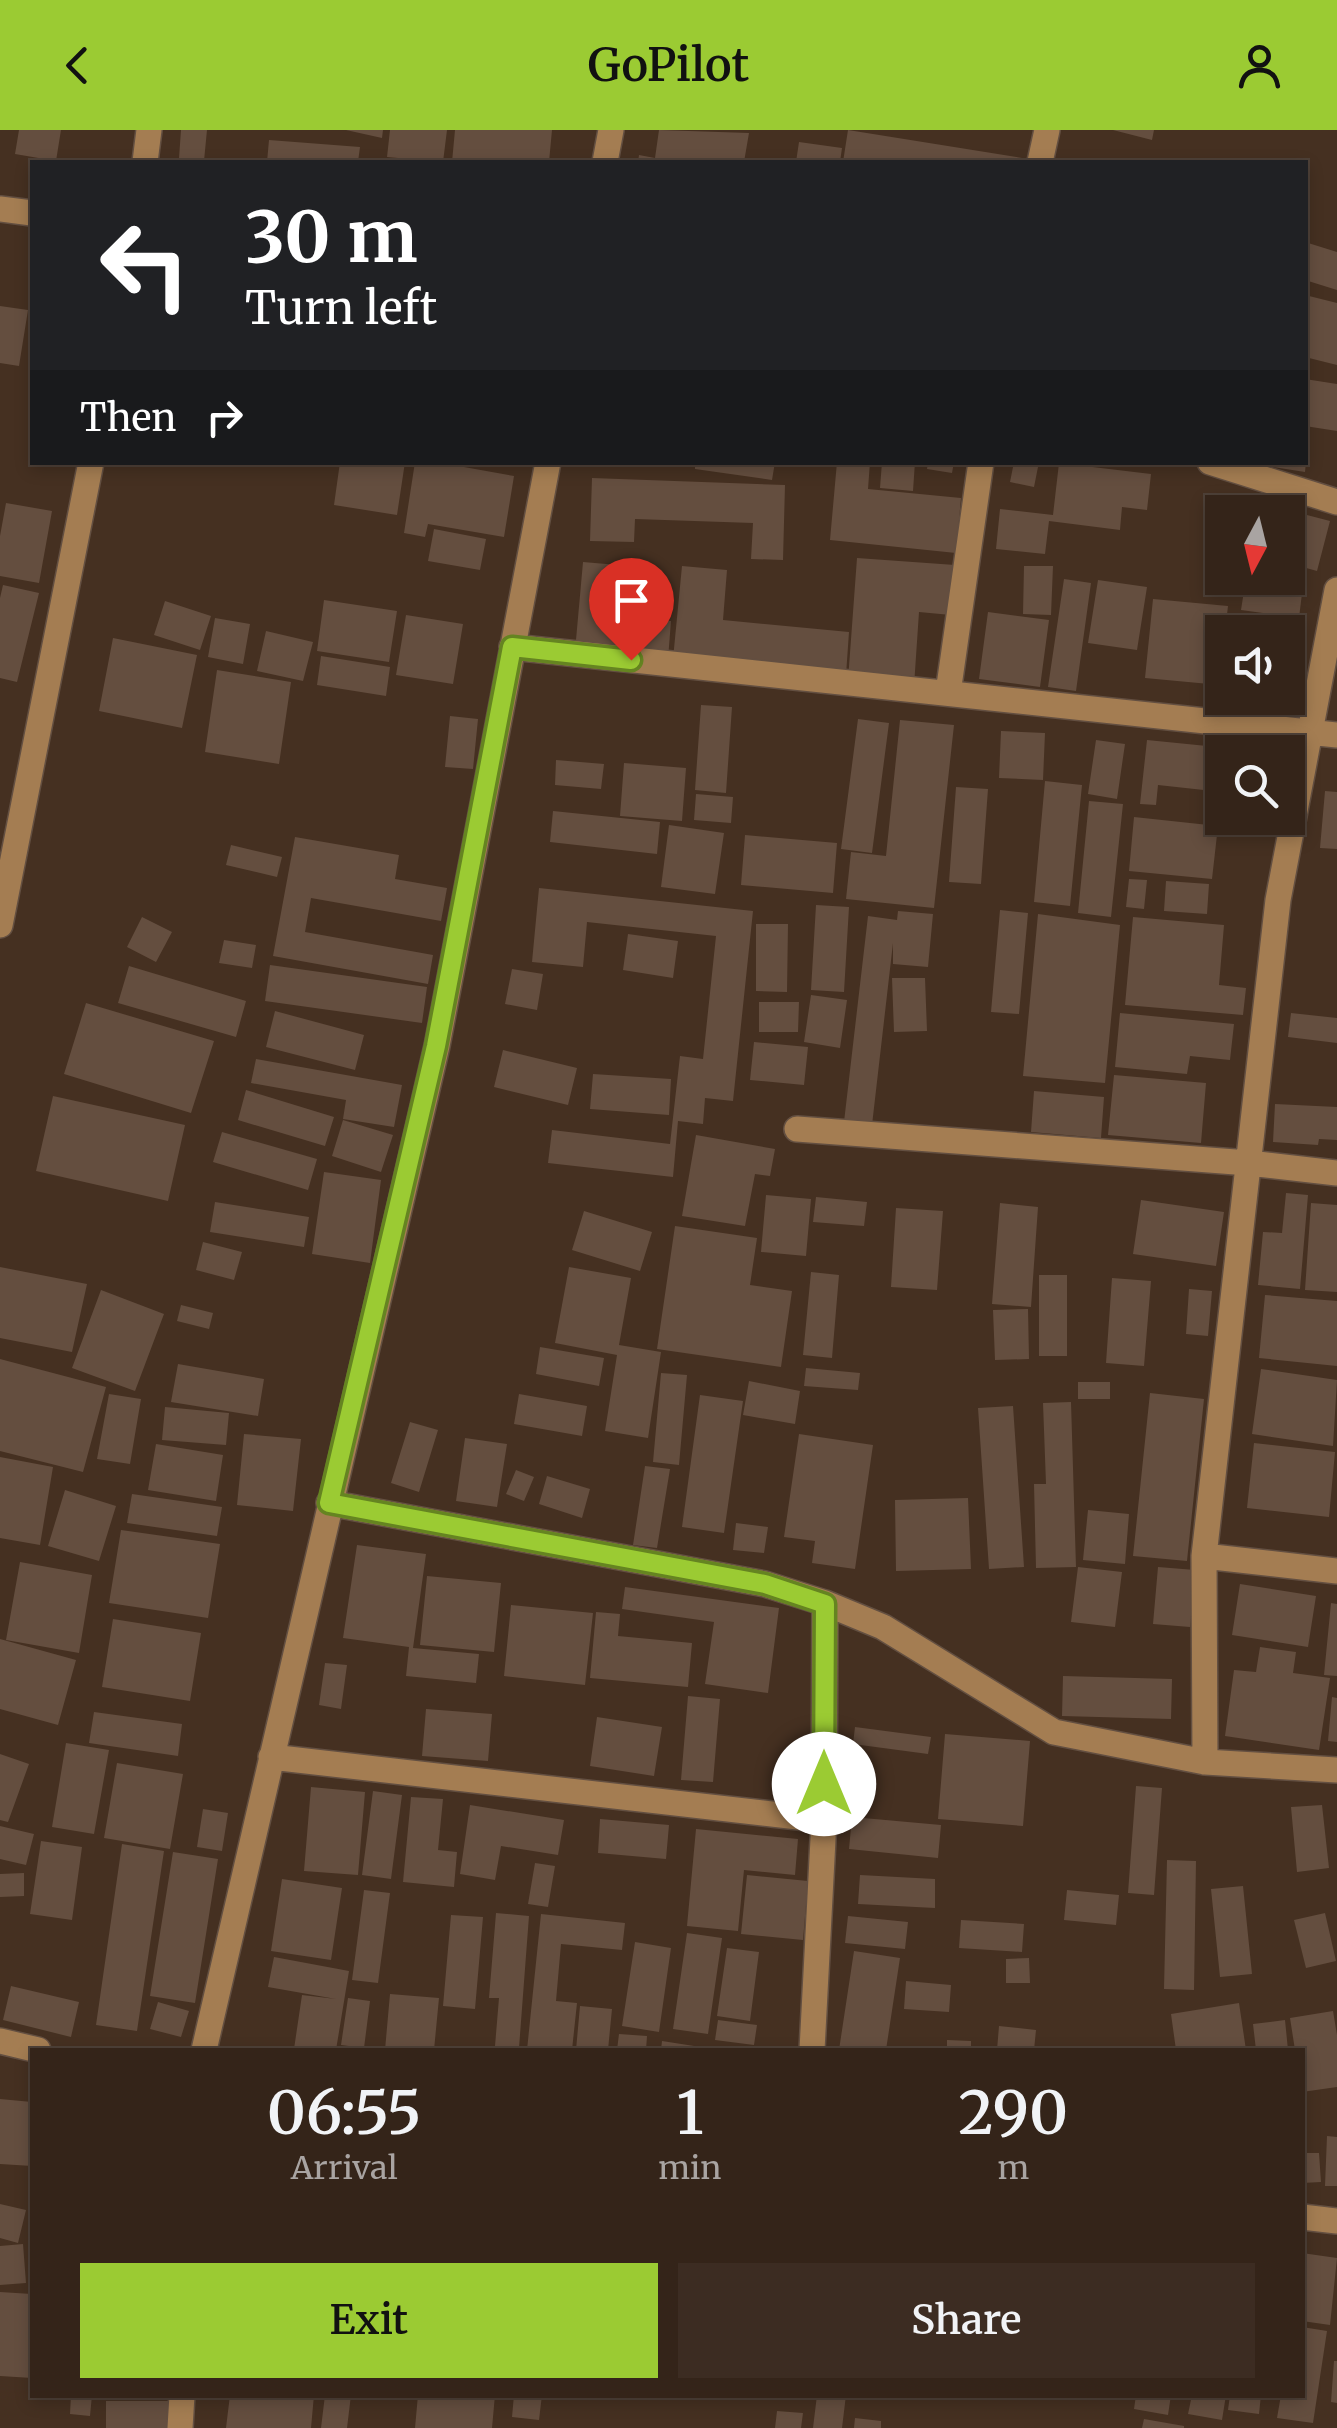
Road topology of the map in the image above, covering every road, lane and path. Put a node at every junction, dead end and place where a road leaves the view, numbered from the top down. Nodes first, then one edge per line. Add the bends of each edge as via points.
1 (149, 130) edge
2 (611, 130) edge
3 (1046, 130) edge
4 (145, 160) edge
5 (604, 160) edge
6 (1040, 160) edge
7 (0, 209) edge
8 (30, 213) edge
9 (90, 465) edge
10 (547, 465) edge
11 (980, 465) edge
12 (1220, 465) edge
13 (1337, 502) edge
14 (1337, 590) edge
15 (512, 647) junction
16 (948, 693) junction
17 (1310, 732) junction
18 (1337, 735) edge
19 (0, 925) edge
20 (797, 1129) dead end
21 (1249, 1163) junction
22 (1337, 1173) edge
23 (329, 1503) junction
24 (1204, 1556) junction
25 (1337, 1571) edge
26 (825, 1604) junction
27 (271, 1757) junction
28 (1206, 1762) junction
29 (1337, 1770) edge
30 (824, 1820) junction
31 (0, 2041) edge
32 (30, 2048) edge
33 (204, 2048) edge
34 (812, 2048) edge
35 (1305, 2217) edge
36 (1337, 2221) edge
37 (182, 2398) edge
38 (180, 2428) edge

1 - 4 street
2 - 5 street
3 - 6 street
7 - 8 street
9 - 19 street
10 - 15 street
11 - 16 street
12 - 13 street
14 - 17 street
15 - 16 street
15 - 23 street via 436,1046
16 - 17 street
17 - 18 street
17 - 21 street via 1278,900
20 - 21 street
21 - 22 street
21 - 24 street
23 - 26 street via 765,1584
23 - 27 street
24 - 25 street
24 - 28 street
26 - 28 street via 883,1627 1054,1732
26 - 30 street
27 - 30 street
27 - 33 street
28 - 29 street
30 - 34 street
31 - 32 street
35 - 36 street
37 - 38 street

